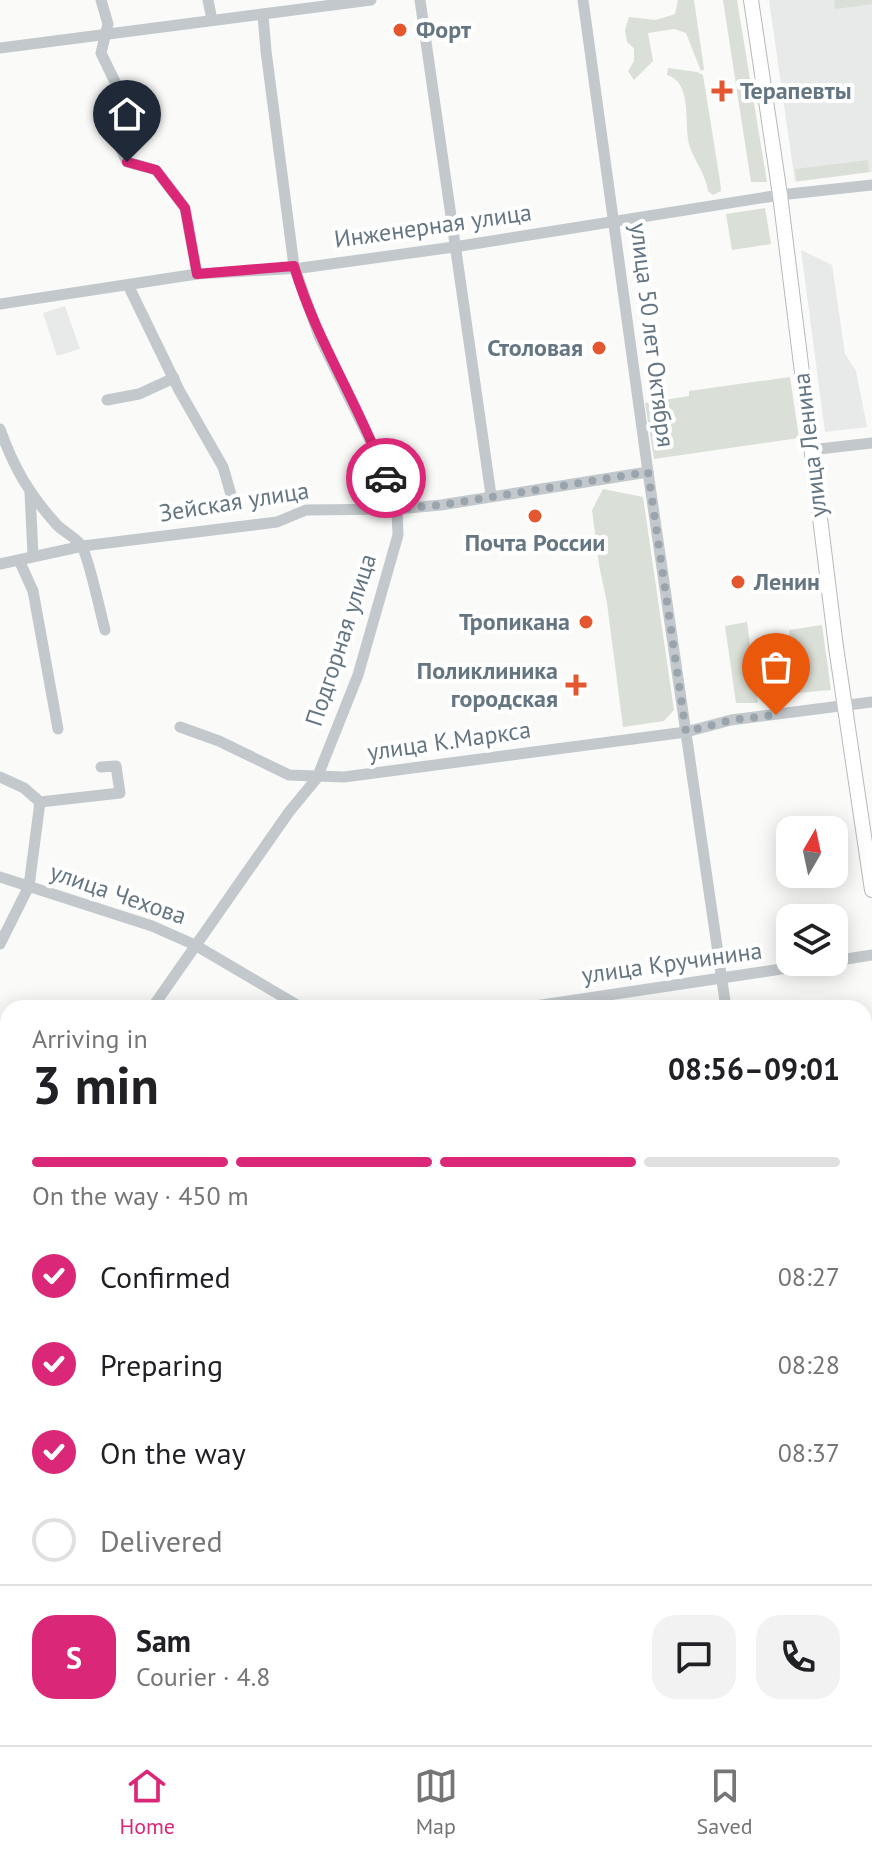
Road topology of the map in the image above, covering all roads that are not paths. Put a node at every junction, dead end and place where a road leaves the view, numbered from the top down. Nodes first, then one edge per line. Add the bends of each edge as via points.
1 (101, 0) edge
2 (208, 0) edge
3 (371, 0) edge
4 (420, 0) edge
5 (583, 0) edge
6 (751, 0) edge
7 (263, 15) junction
8 (212, 20) junction
9 (107, 33) junction
10 (0, 48) edge
11 (872, 185) edge
12 (780, 195) junction
13 (615, 221) junction
14 (454, 247) junction
15 (294, 266) junction
16 (197, 274) junction
17 (128, 285) junction
18 (0, 304) edge
19 (174, 378) junction
20 (107, 400) dead end
21 (0, 429) edge
22 (872, 443) edge
23 (810, 450) junction
24 (648, 472) junction
25 (30, 491) junction
26 (491, 495) junction
27 (232, 498) dead end
28 (397, 509) junction
29 (83, 546) junction
30 (33, 555) junction
31 (19, 560) junction
32 (0, 564) edge
33 (105, 630) dead end
34 (872, 702) edge
35 (844, 706) junction
36 (180, 727) dead end
37 (58, 729) dead end
38 (686, 732) junction
39 (101, 767) dead end
40 (0, 777) edge
41 (317, 778) junction
42 (40, 802) junction
43 (0, 877) edge
44 (29, 886) junction
45 (872, 890) edge
46 (0, 944) edge
47 (195, 945) junction
48 (872, 955) edge
49 (848, 959) edge
50 (776, 971) edge
51 (722, 979) junction
52 (157, 1000) edge
53 (288, 1000) edge
54 (587, 1000) edge
55 (725, 1000) edge

1 - 9 street
2 - 8 street
3 - 7 street
4 - 14 street
5 - 13 street, улица 50 лет Октября
6 - 12 main road, улица Ленина
7 - 8 street
7 - 15 street, Подгорная улица
8 - 9 street
9 - 10 street
9 - 16 street via 101,53 117,86 122,119 118,143 127,162 156,170 185,208
11 - 12 street, Инженерная улица
12 - 13 street, Инженерная улица
12 - 23 main road, улица Ленина
13 - 14 street, Инженерная улица
13 - 24 street, улица 50 лет Октября
14 - 15 street, Инженерная улица
14 - 26 street
15 - 16 street, Инженерная улица
15 - 28 street, Подгорная улица via 319,336
16 - 17 street, Инженерная улица
17 - 18 street, Инженерная улица
17 - 19 street
19 - 20 street via 139,394
19 - 27 street via 223,467
21 - 25 street via 13,466
22 - 23 street
23 - 35 main road, улица Ленина
24 - 26 street, Зейская улица
24 - 38 street, улица 50 лет Октября
25 - 29 street via 58,526
25 - 30 street
26 - 28 street, Зейская улица
28 - 29 street, Зейская улица via 306,510 277,522
28 - 41 street, Подгорная улица via 398,535 374,627
29 - 30 street, Зейская улица
29 - 33 street
30 - 31 street, Зейская улица
31 - 32 street, Зейская улица
31 - 37 street via 33,591
34 - 35 street, улица К.Маркса
35 - 38 street, улица К.Маркса via 731,720
35 - 45 main road, улица Ленина
36 - 41 street, улица К.Маркса via 289,775
38 - 41 street, улица К.Маркса
38 - 51 street, улица 50 лет Октября
39 - 42 street via 116,766 120,793
40 - 42 street
41 - 47 street, Подгорная улица
42 - 44 street
43 - 44 street, улица Чехова
44 - 46 street
44 - 47 street, улица Чехова
47 - 52 street, Подгорная улица
47 - 53 street, улица Чехова
48 - 49 street, улица Кручинина
50 - 51 street, улица Кручинина
51 - 54 street, улица Кручинина
51 - 55 street, улица 50 лет Октября

